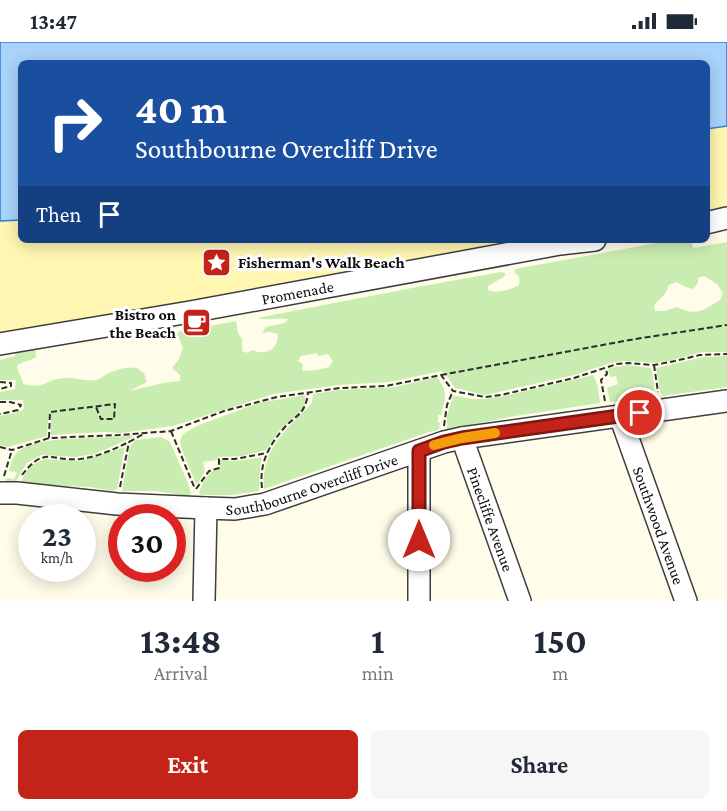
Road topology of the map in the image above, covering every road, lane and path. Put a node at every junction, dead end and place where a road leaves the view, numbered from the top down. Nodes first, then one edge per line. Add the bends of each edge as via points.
1 (727, 218) edge
2 (710, 222) edge
3 (569, 243) edge
4 (727, 326) edge
5 (0, 344) edge
6 (727, 354) edge
7 (654, 365) junction
8 (606, 368) junction
9 (441, 375) junction
10 (0, 382) edge
11 (0, 389) edge
12 (453, 391) junction
13 (308, 393) junction
14 (727, 401) edge
15 (0, 402) edge
16 (96, 407) junction
17 (661, 410) junction
18 (0, 414) edge
19 (614, 417) junction
20 (171, 431) junction
21 (148, 432) junction
22 (49, 438) junction
23 (453, 440) junction
24 (129, 442) junction
25 (0, 447) edge
26 (12, 450) junction
27 (419, 451) junction
28 (267, 453) junction
29 (6, 493) edge
30 (117, 504) joint
31 (265, 504) junction
32 (186, 507) edge
33 (206, 508) junction
34 (204, 601) edge
35 (419, 601) edge
36 (520, 601) edge
37 (686, 601) edge

1 - 2 street
3 - 5 street, Promenade
4 - 9 path
6 - 7 path via 700,355
7 - 8 path via 628,363
7 - 17 path
8 - 12 path via 501,395 485,397
8 - 19 path via 607,374 601,380
9 - 12 path
9 - 13 path via 386,386
10 - 11 path via 11,386
12 - 23 path via 444,419
13 - 20 path via 258,401
13 - 28 path via 301,413
14 - 17 street, Southbourne Overcliff Drive
15 - 18 path via 21,405 18,410
16 - 16 path via 116,404 114,419 101,419
16 - 22 path via 50,412
17 - 19 street, Southbourne Overcliff Drive
19 - 23 street, Southbourne Overcliff Drive
19 - 37 street, Southwood Avenue
20 - 21 path
20 - 28 path via 196,490 208,471 219,468 219,459
21 - 22 path
21 - 24 path
22 - 26 path
23 - 27 street, Southbourne Overcliff Drive
23 - 36 street, Pinecliffe Avenue
24 - 29 path via 80,459 42,457
24 - 30 path
25 - 26 path
26 - 29 path via 3,481
27 - 31 street, Southbourne Overcliff Drive
27 - 35 street
28 - 31 path via 261,473
29 - 30 street, Southbourne Overcliff Drive
31 - 33 street, Southbourne Overcliff Drive via 236,509
32 - 33 street, Southbourne Overcliff Drive
33 - 34 street

